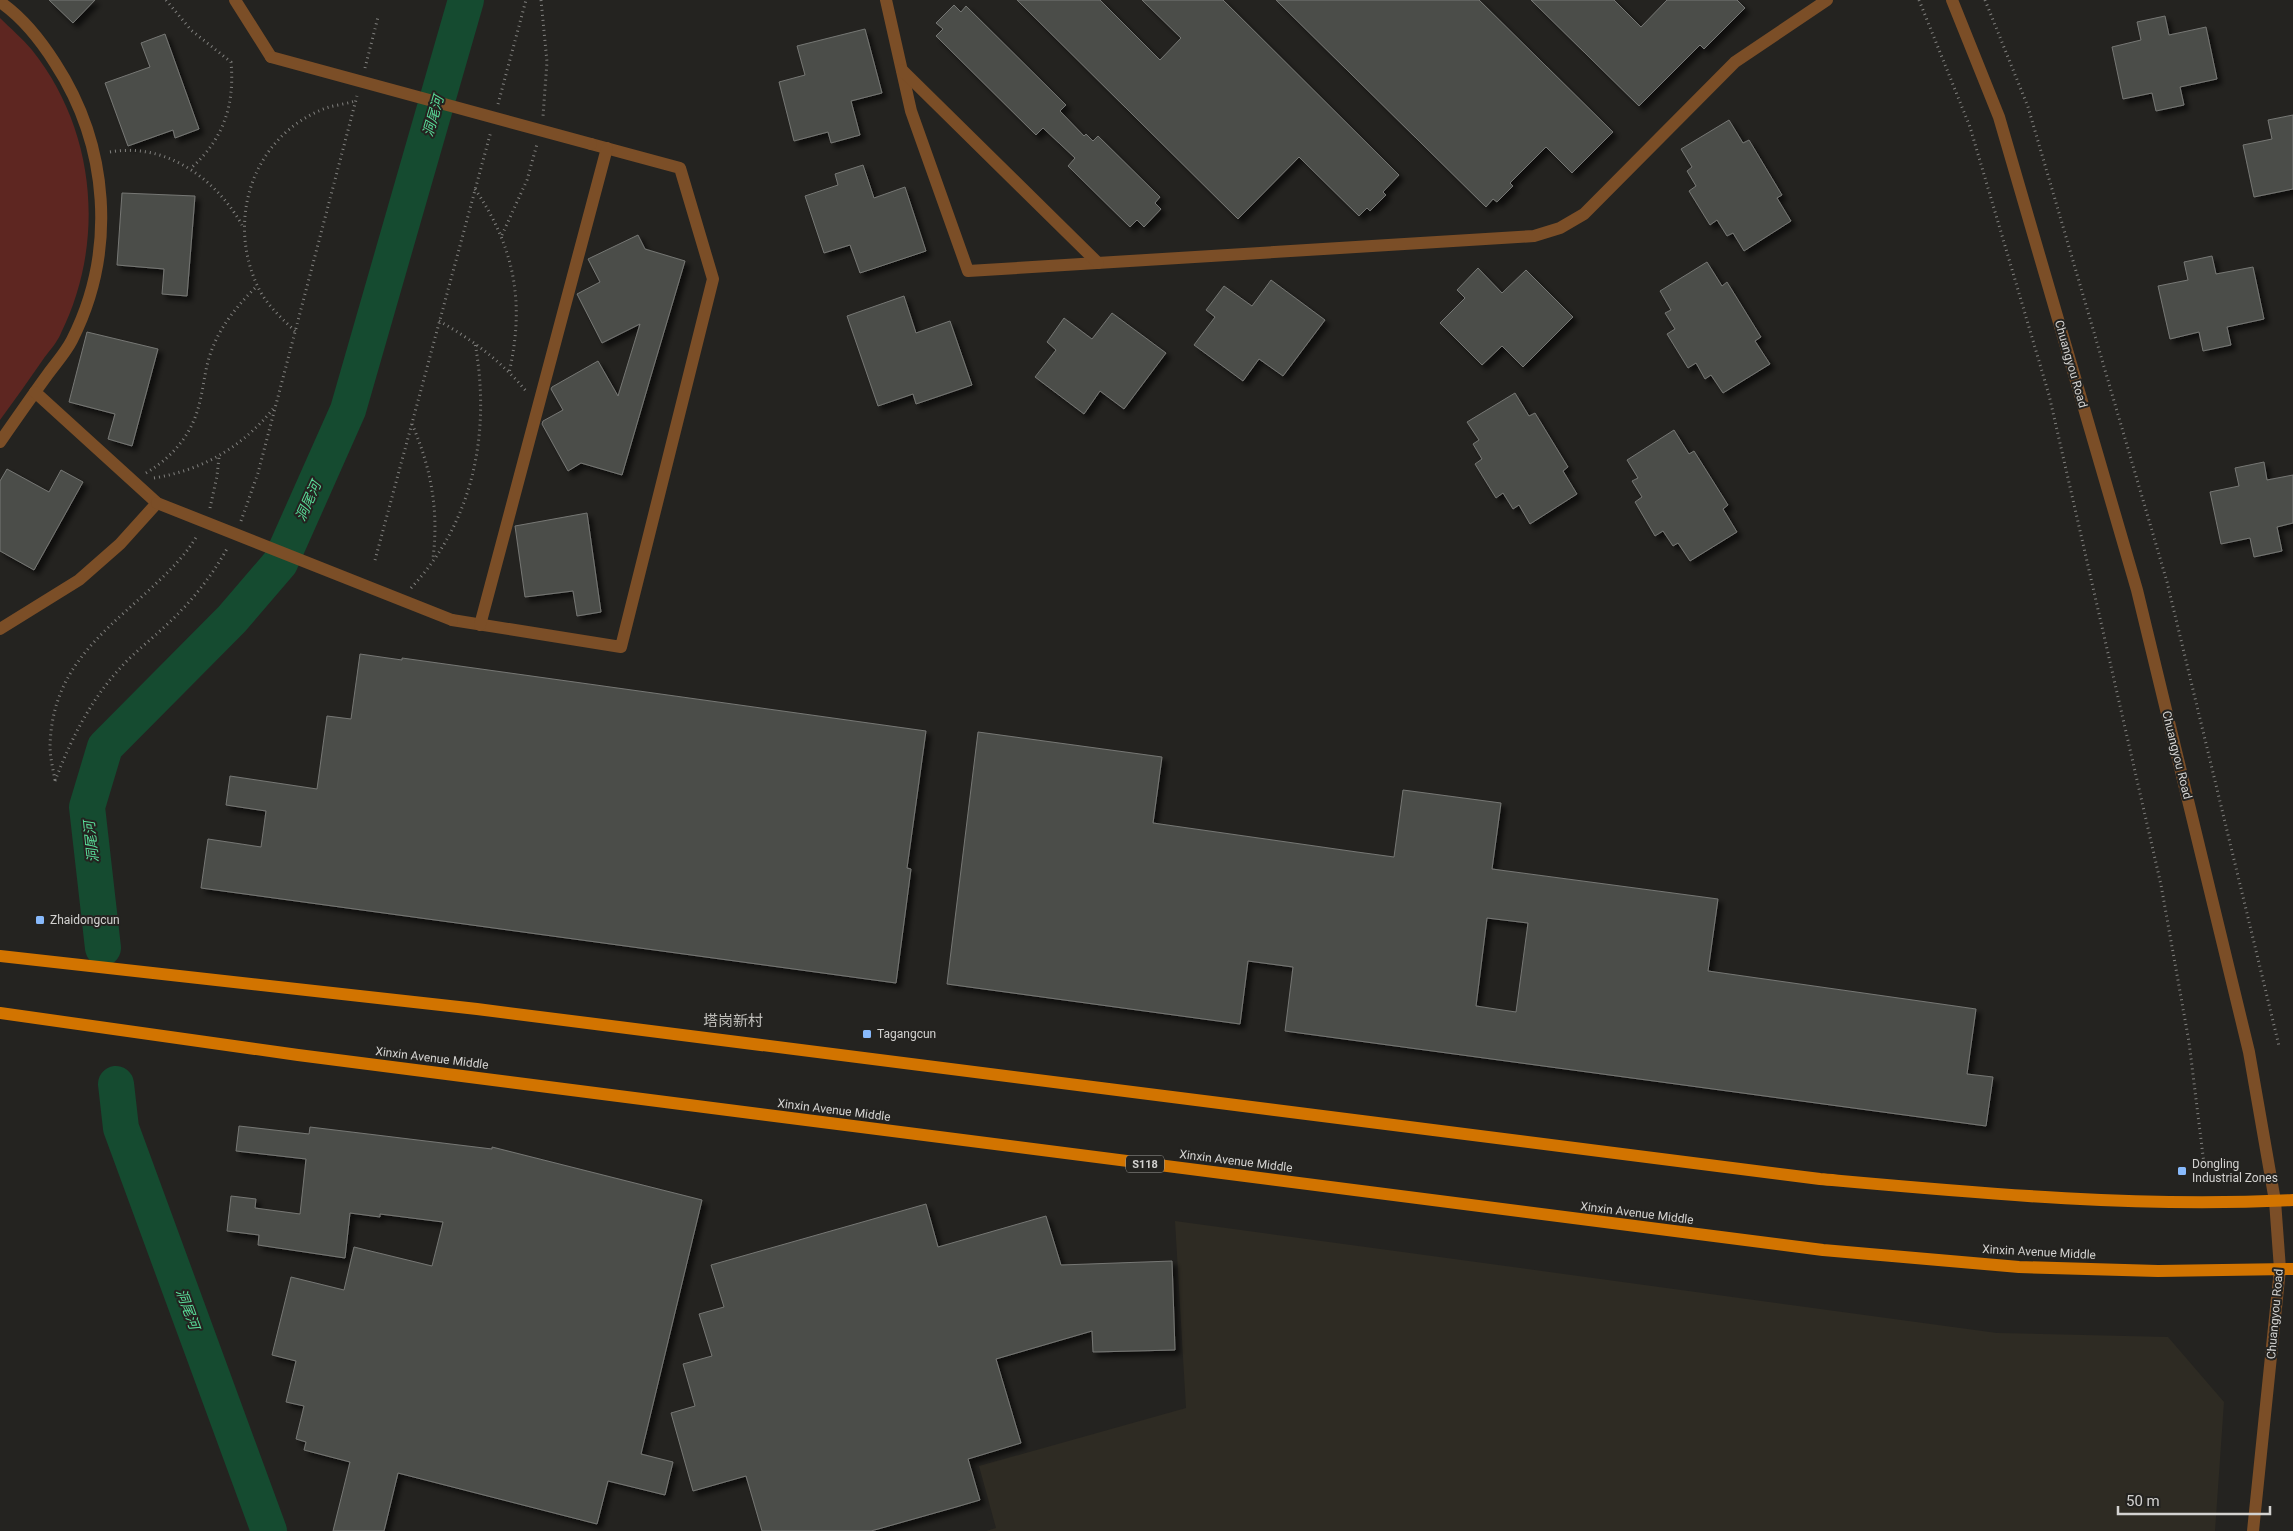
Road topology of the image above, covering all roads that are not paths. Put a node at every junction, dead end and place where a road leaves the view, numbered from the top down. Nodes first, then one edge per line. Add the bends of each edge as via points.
1 (235, 0) edge
2 (886, 0) edge
3 (1827, 0) edge
4 (1952, 0) edge
5 (0, 2) edge
6 (902, 70) junction
7 (607, 148) junction
8 (1098, 263) junction
9 (35, 392) junction
10 (0, 442) edge
11 (157, 503) junction
12 (480, 625) junction
13 (0, 629) edge
14 (0, 956) edge
15 (0, 1013) edge
16 (2293, 1200) edge
17 (2275, 1201) junction
18 (2280, 1269) junction
19 (2293, 1269) edge
20 (2253, 1531) edge

1 - 7 street, bridge via 271,57
2 - 6 street
3 - 8 street via 1735,62 1584,214 1560,228 1534,236
4 - 17 street, Chuangyou Road via 1999,117 2137,590 2249,1052
5 - 9 street via 42,42 70,86 91,135 101,187 102,240 91,292 71,341
6 - 8 street
6 - 8 street via 911,111 968,271
7 - 12 street
7 - 12 street via 680,168 713,279 621,647
9 - 10 street
9 - 11 street
11 - 12 street, bridge via 452,620
11 - 13 street via 120,544 79,580
14 - 17 main road via 477,1009 1820,1179 2092,1200
15 - 18 main road, Xinxin Avenue Middle / S118 via 298,1055 1823,1250 2019,1267 2158,1271
16 - 17 main road
17 - 18 street, Chuangyou Road
18 - 19 main road, Xinxin Avenue Middle / S118
18 - 20 street, Chuangyou Road

